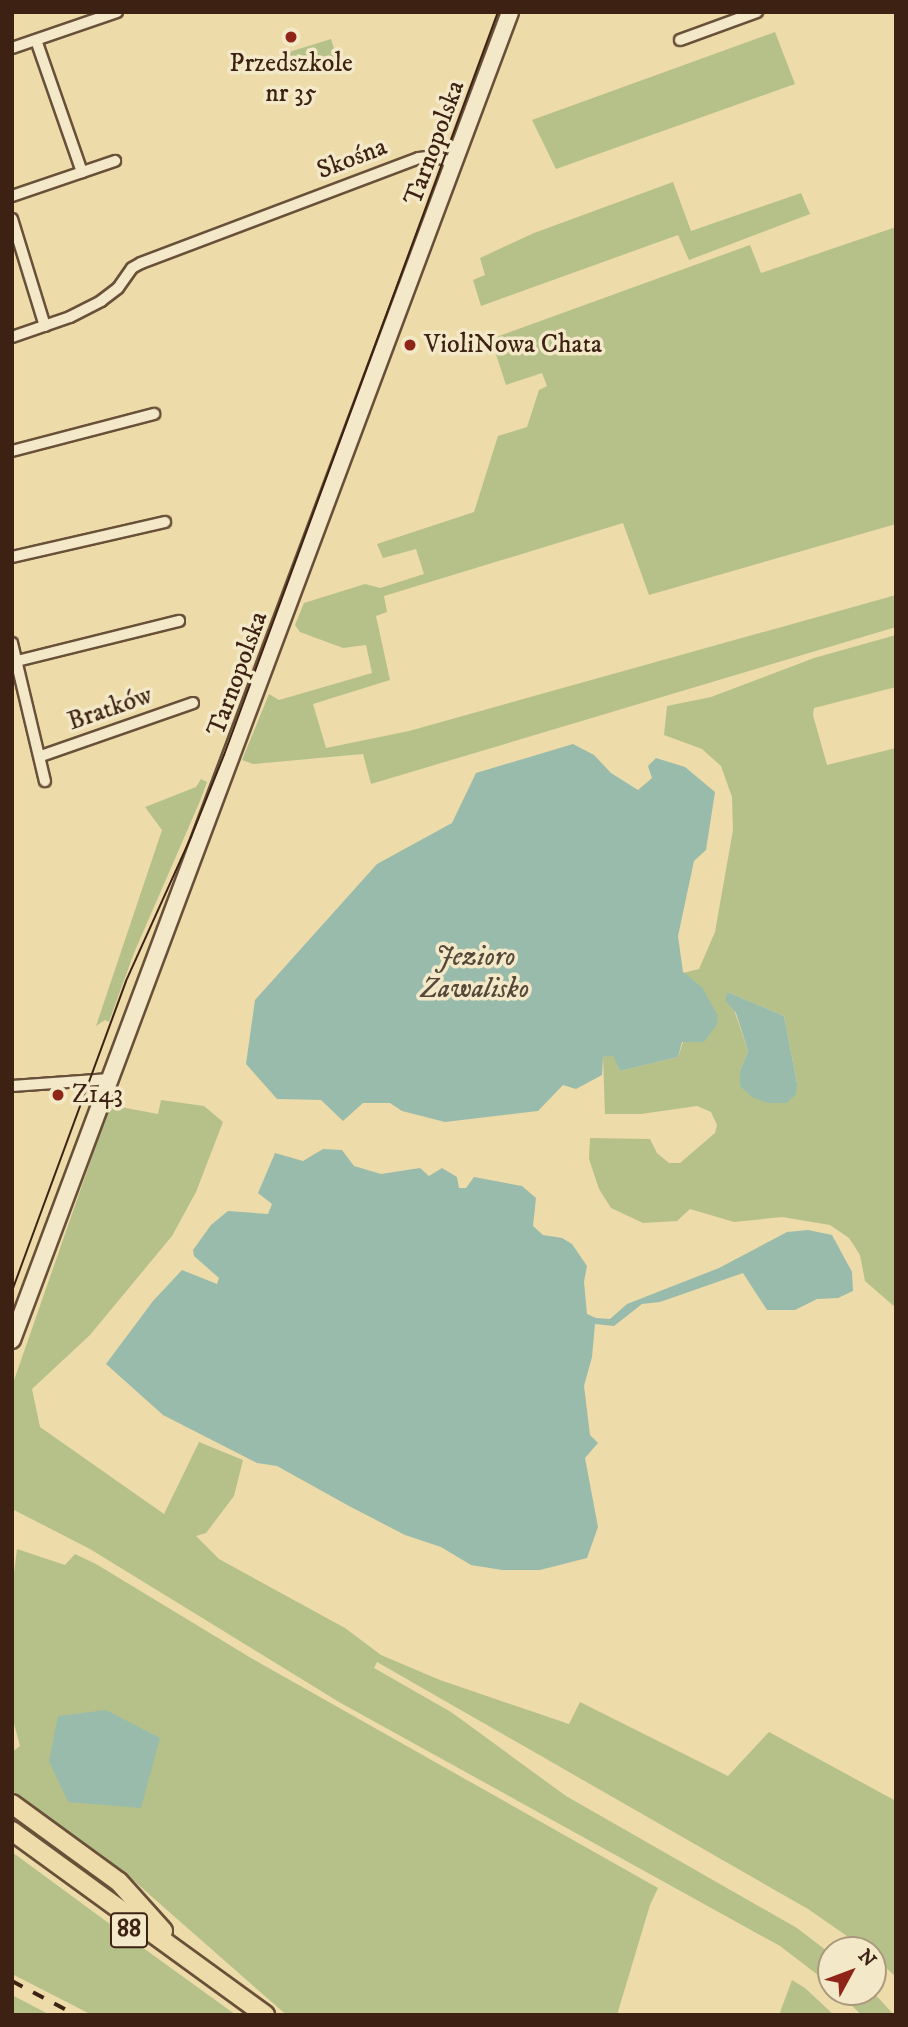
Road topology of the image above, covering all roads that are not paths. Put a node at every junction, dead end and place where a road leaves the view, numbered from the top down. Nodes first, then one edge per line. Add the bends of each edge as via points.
1 (117, 12) edge
2 (757, 12) edge
3 (508, 16) edge
4 (36, 40) junction
5 (680, 40) dead end
6 (12, 48) edge
7 (115, 161) dead end
8 (453, 163) junction
9 (82, 172) junction
10 (12, 196) edge
11 (12, 219) edge
12 (45, 326) junction
13 (12, 337) edge
14 (154, 414) dead end
15 (12, 451) edge
16 (164, 522) dead end
17 (12, 557) edge
18 (179, 621) dead end
19 (12, 642) edge
20 (17, 661) junction
21 (193, 703) dead end
22 (41, 757) junction
23 (45, 781) dead end
24 (110, 1079) junction
25 (12, 1086) edge
26 (12, 1340) edge
27 (12, 1804) edge
28 (12, 1831) edge
29 (12, 1845) edge
30 (186, 1958) junction
31 (246, 2015) edge
32 (265, 2015) edge

1 - 4 street
2 - 5 street
3 - 8 main road, Tarnopolska
4 - 6 street
4 - 9 street
7 - 9 street
8 - 12 street, Skośna via 435,156 419,158 137,265 101,301
8 - 24 main road, Tarnopolska
9 - 10 street
11 - 12 street
12 - 13 street, Skośna
14 - 15 street
16 - 17 street
18 - 20 street
19 - 20 street
20 - 22 street
21 - 22 street, Bratków
22 - 23 street
24 - 25 street
24 - 26 main road, Tarnopolska
27 - 30 main road via 119,1882
28 - 30 main road, 88
29 - 31 main road, 88
30 - 32 main road, 88

